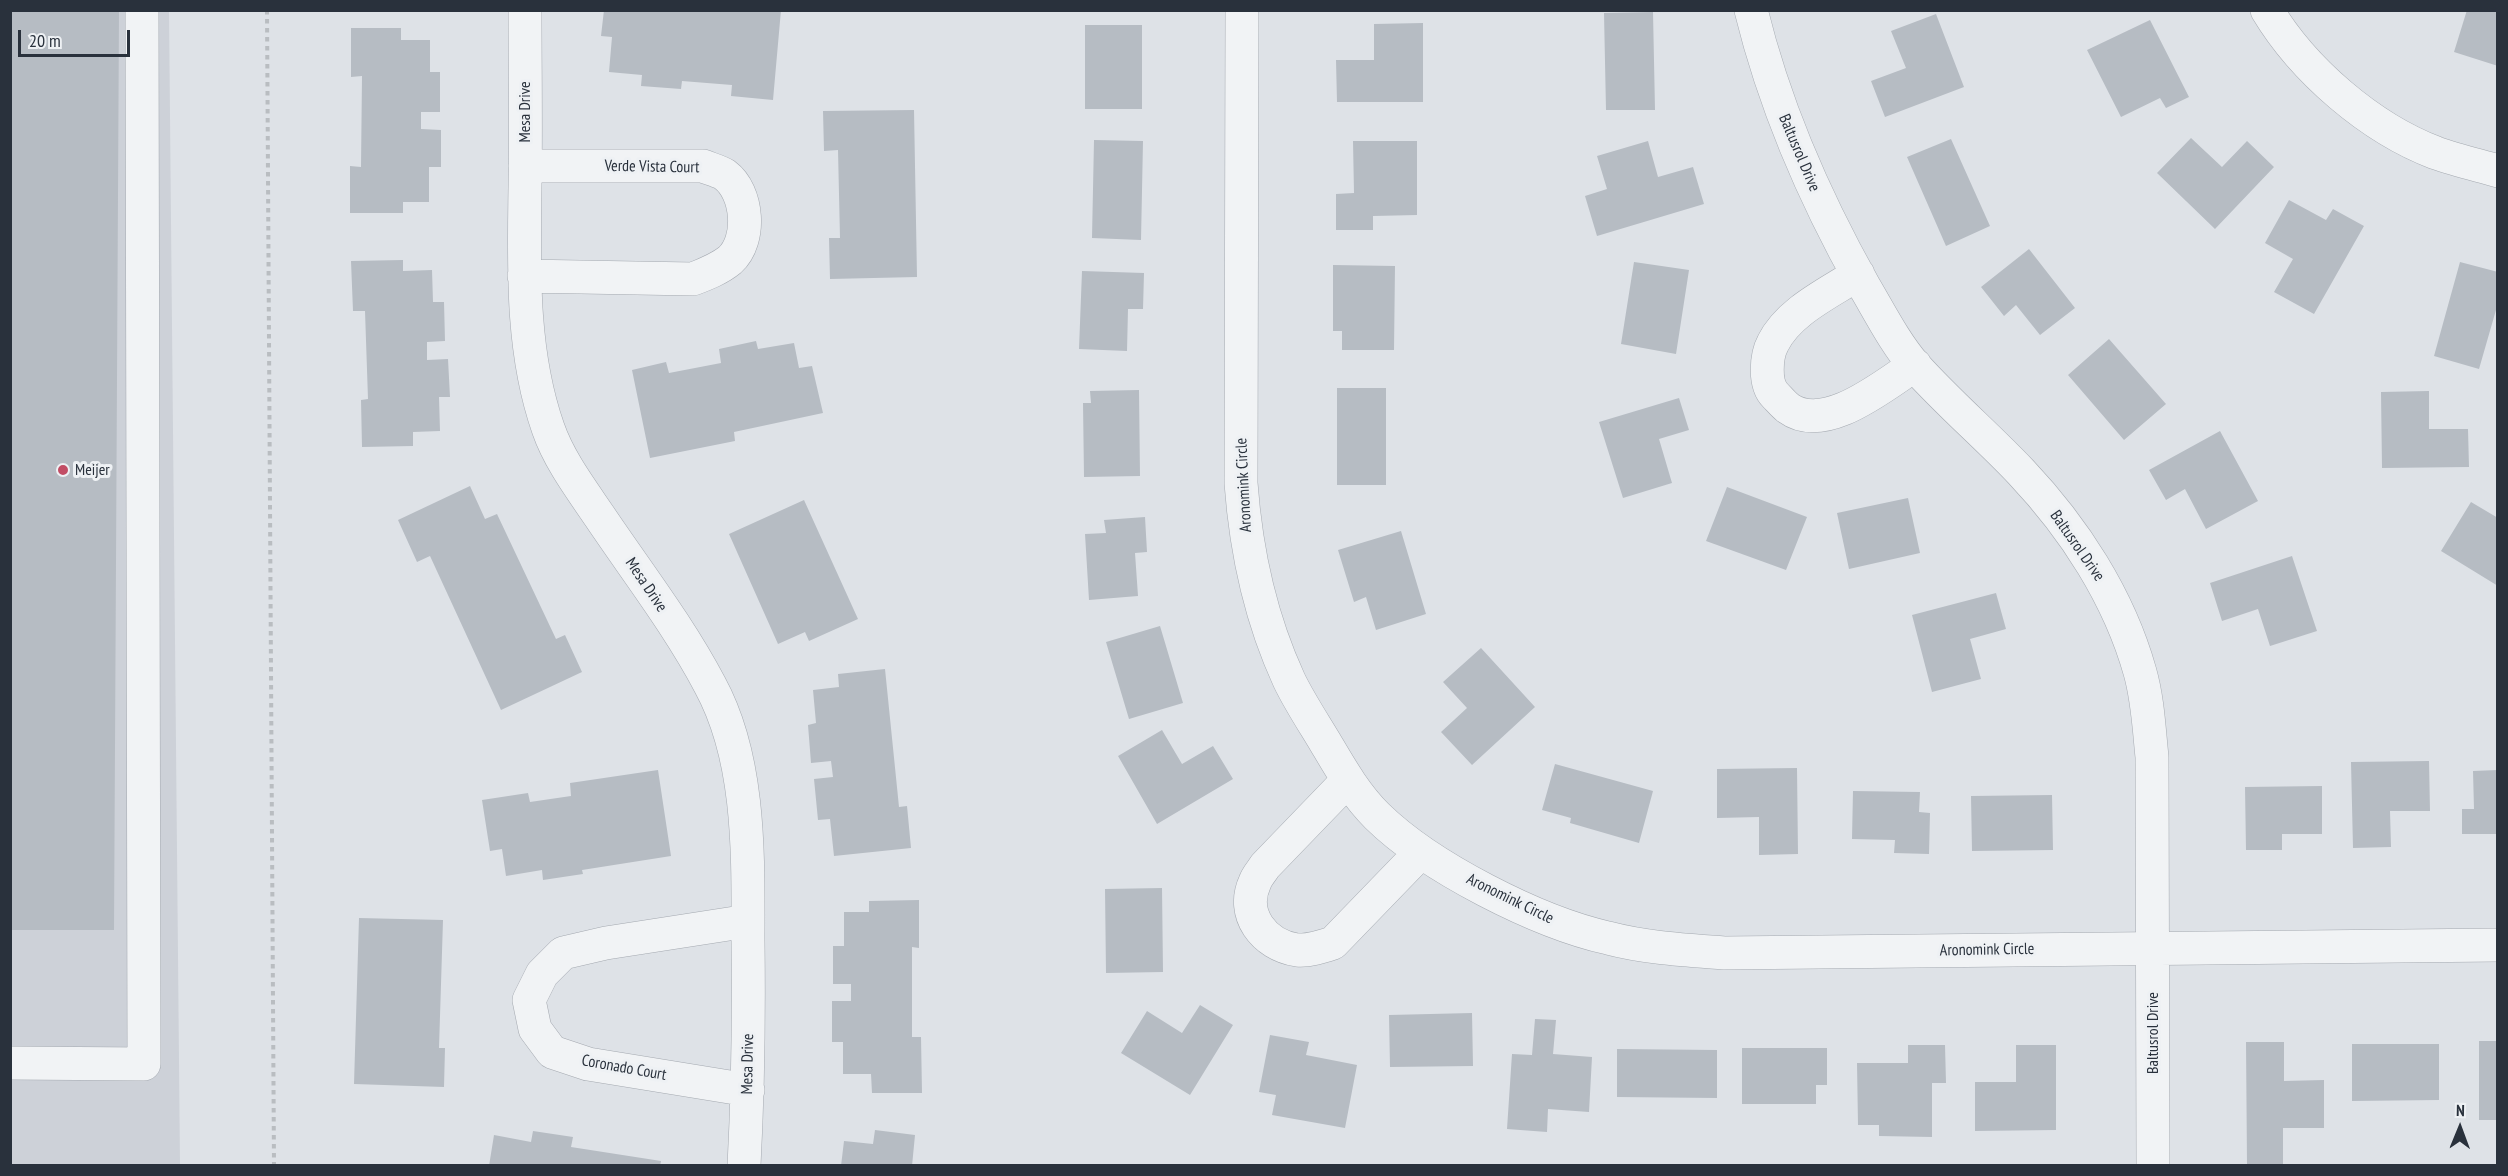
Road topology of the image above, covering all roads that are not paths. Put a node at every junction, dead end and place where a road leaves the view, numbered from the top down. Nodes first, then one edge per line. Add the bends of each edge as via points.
1 (142, 10) edge
2 (525, 10) edge
3 (1242, 10) edge
4 (1751, 10) edge
5 (2267, 10) edge
6 (525, 166) junction
7 (2498, 171) edge
8 (1858, 274) junction
9 (524, 276) junction
10 (1915, 365) junction
11 (1347, 781) junction
12 (1421, 852) junction
13 (748, 921) junction
14 (2498, 945) edge
15 (2153, 947) junction
16 (10, 1063) edge
17 (748, 1090) junction
18 (744, 1166) edge
19 (2153, 1166) edge

1 - 16 street via 144,1064
2 - 6 street, Mesa Drive
3 - 11 street, Aronomink Circle via 1244,527 1258,600 1271,638 1290,682
4 - 8 street, Baltusrol Drive via 1785,121 1811,185
5 - 7 street via 2299,57 2344,97 2391,130 2435,153
6 - 9 street, Mesa Drive
6 - 9 street, Verde Vista Court via 703,166 725,175 737,190 746,212 743,234 732,258 693,279
8 - 10 street, Baltusrol Drive
8 - 10 street via 1789,322 1773,343 1767,366 1772,392 1789,409 1808,416 1829,414 1852,406
9 - 13 street, Mesa Drive via 535,382 549,430 571,474 711,686 736,751 745,831
10 - 15 street, Baltusrol Drive via 2022,473 2070,530 2103,583 2128,638 2147,705 2152,758
11 - 12 street, Aronomink Circle via 1377,816
11 - 12 street via 1254,882 1252,918 1263,935 1296,950 1333,943
12 - 15 street, Aronomink Circle via 1494,894 1551,920 1607,938 1655,947 1725,953
13 - 17 street, Mesa Drive
13 - 17 street, Coronado Court via 563,953 543,974 529,1000 536,1029 552,1052 588,1064
14 - 15 street, Aronomink Circle
15 - 19 street, Baltusrol Drive
17 - 18 street, Mesa Drive

